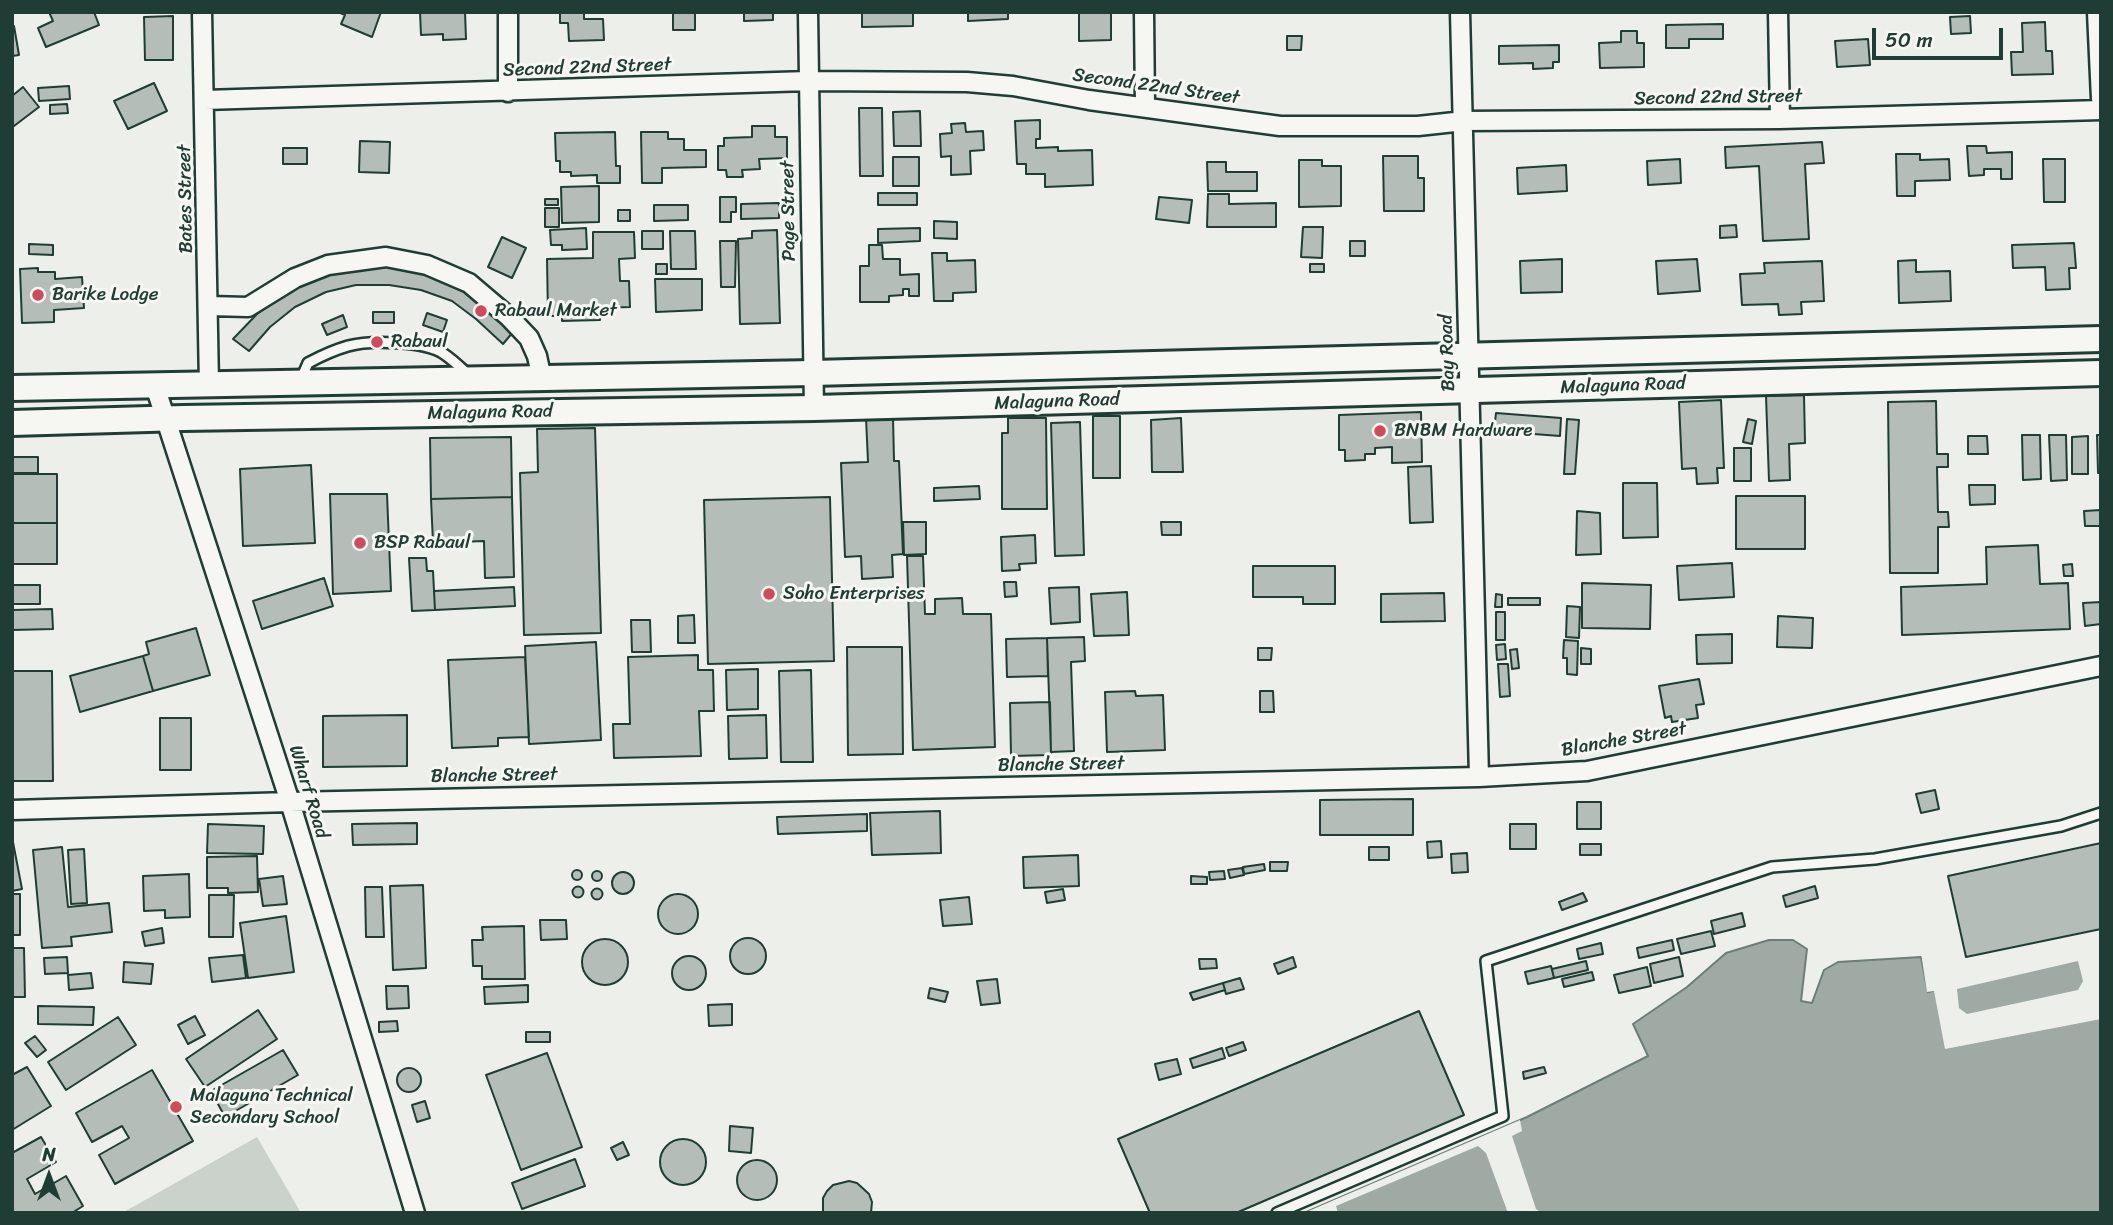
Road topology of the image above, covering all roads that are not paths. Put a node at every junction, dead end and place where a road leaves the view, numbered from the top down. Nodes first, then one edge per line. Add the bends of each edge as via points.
1 (202, 12) edge
2 (508, 12) edge
3 (808, 12) edge
4 (1144, 12) edge
5 (1460, 12) edge
6 (1778, 12) edge
7 (2097, 12) edge
8 (808, 81) junction
9 (508, 92) junction
10 (2101, 99) edge
11 (205, 100) junction
12 (1145, 107) junction
13 (2101, 110) edge
14 (1780, 119) junction
15 (1464, 121) junction
16 (209, 306) junction
17 (2101, 338) edge
18 (1469, 354) junction
19 (813, 373) junction
20 (2101, 373) edge
21 (542, 379) junction
22 (476, 381) junction
23 (299, 384) junction
24 (209, 385) junction
25 (155, 386) junction
26 (12, 388) edge
27 (1470, 390) junction
28 (814, 408) junction
29 (167, 419) junction
30 (12, 423) edge
31 (2101, 666) edge
32 (1479, 777) junction
33 (290, 802) junction
34 (12, 810) edge
35 (2101, 813) edge
36 (415, 1213) edge
37 (1277, 1213) edge

1 - 11 street, Bates Street
2 - 9 street
3 - 8 street, Page Street
4 - 12 street
5 - 15 street, Bay Road
6 - 14 street
7 - 10 street
8 - 9 street, Second 22nd Street
8 - 12 street, Second 22nd Street via 989,83
8 - 19 street, Page Street
9 - 11 street, Second 22nd Street
11 - 16 street, Bates Street
12 - 15 street, Second 22nd Street via 1301,127
13 - 14 street, Second 22nd Street
14 - 15 street, Second 22nd Street
15 - 18 street, Bay Road
16 - 21 street via 248,307 295,278 328,265 386,257 427,265 469,283 509,317 529,338
16 - 24 street, Bates Street
17 - 18 street, Malaguna Road
18 - 19 street, Malaguna Road
18 - 27 street, Bay Road
19 - 21 street, Malaguna Road
19 - 28 street, Page Street
20 - 27 street, Malaguna Road
21 - 22 street, Malaguna Road
22 - 23 street, Malaguna Road
22 - 23 lane via 442,352 379,342 351,345 308,363
23 - 24 street, Malaguna Road
24 - 25 street, Malaguna Road
25 - 26 street, Malaguna Road
25 - 29 street, Wharf Road
27 - 28 street, Malaguna Road
27 - 32 street, Bay Road
28 - 29 street, Malaguna Road
29 - 30 street, Malaguna Road
29 - 33 street, Wharf Road
31 - 32 street, Blanche Street via 1587,771
32 - 33 street, Blanche Street
33 - 34 street, Blanche Street
33 - 36 street, Wharf Road
35 - 37 lane via 2061,826 1875,859 1772,867 1486,961 1503,1116

